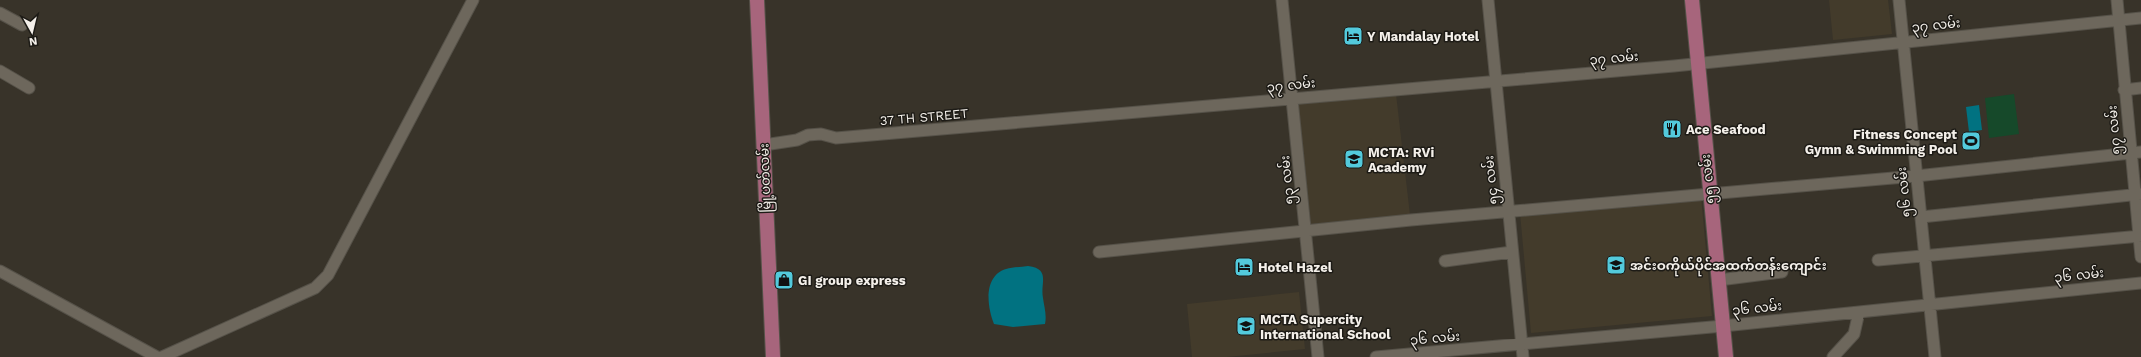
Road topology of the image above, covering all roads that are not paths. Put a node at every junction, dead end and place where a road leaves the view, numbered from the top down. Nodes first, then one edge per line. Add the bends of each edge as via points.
1 (473, 0) edge
2 (757, 0) edge
3 (1282, 0) edge
4 (1488, 0) edge
5 (1692, 0) edge
6 (1899, 0) edge
7 (2117, 0) edge
8 (0, 13) edge
9 (2141, 18) edge
10 (2119, 20) junction
11 (22, 25) dead end
12 (1902, 42) junction
13 (1697, 64) junction
14 (0, 71) edge
15 (1496, 82) junction
16 (29, 88) dead end
17 (2141, 88) edge
18 (2124, 90) junction
19 (1293, 99) junction
20 (1088, 116) joint
21 (764, 145) junction
22 (2136, 152) edge
23 (1916, 176) junction
24 (1710, 193) junction
25 (2138, 195) edge
26 (1509, 211) junction
27 (1920, 217) junction
28 (1306, 231) junction
29 (2140, 236) edge
30 (1099, 252) dead end
31 (1512, 252) junction
32 (1925, 257) junction
33 (2141, 257) edge
34 (1878, 260) dead end
35 (1445, 261) dead end
36 (0, 271) edge
37 (1782, 272) dead end
38 (1718, 280) junction
39 (2141, 283) edge
40 (1929, 305) junction
41 (1859, 312) junction
42 (1723, 326) junction
43 (1521, 344) junction
44 (157, 357) edge
45 (162, 357) edge
46 (773, 357) edge
47 (1318, 357) edge
48 (1376, 357) edge
49 (1523, 357) edge
50 (1726, 357) edge
51 (1833, 357) edge
52 (1935, 357) edge

1 - 45 street via 328,275 315,288
2 - 21 main road, မြို့ပတ်လမ်း
3 - 19 street, ၅၃ လမ်း
4 - 15 street, ၅၄ လမ်း
5 - 13 main road, ၅၅ လမ်း
6 - 12 street, ၅၆ လမ်း
7 - 10 street, ၅၇ လမ်း
8 - 11 street
9 - 10 street, ၃၇ လမ်း
10 - 12 street, ၃၇ လမ်း
10 - 18 street, ၅၇ လမ်း
12 - 13 street, ၃၇ လမ်း
12 - 23 street, ၅၆ လမ်း
13 - 15 street, ၃၇ လမ်း
13 - 24 main road, ၅၅ လမ်း
14 - 16 street
15 - 19 street, ၃၇ လမ်း
15 - 26 street, ၅၄ လမ်း
17 - 18 street
18 - 22 street, ၅၇ လမ်း
19 - 20 street, ၃၇ လမ်း
19 - 28 street, ၅၃ လမ်း
20 - 21 street, 37 TH STREET via 836,138 821,134 808,135 797,140
21 - 46 main road, မြို့ပတ်လမ်း
22 - 23 street
22 - 25 street, ၅၇ လမ်း
23 - 24 street
23 - 27 street, ၅၆ လမ်း
24 - 26 street
24 - 38 main road, ၅၅ လမ်း
25 - 27 street
25 - 29 street, ၅၇ လမ်း
26 - 28 street
26 - 31 street, ၅၄ လမ်း
27 - 32 street, ၅၆ လမ်း
28 - 30 street
28 - 47 street, ၅၃ လမ်း
29 - 32 street
29 - 33 street, ၅၇ လမ်း
31 - 35 street
31 - 43 street, ၅၄ လမ်း
32 - 34 street
32 - 40 street, ၅၆ လမ်း
36 - 44 street
37 - 38 street
38 - 42 main road, ၅၅ လမ်း
39 - 40 street, ၃၆ လမ်း
40 - 41 street, ၃၆ လမ်း
40 - 52 street, ၅၆ လမ်း
41 - 42 street, ၃၆ လမ်း
41 - 51 street via 1854,334
42 - 43 street, ၃၆ လမ်း
42 - 50 main road, ၅၅ လမ်း
43 - 48 street, ၃၆ လမ်း
43 - 49 street, ၅၄ လမ်း

